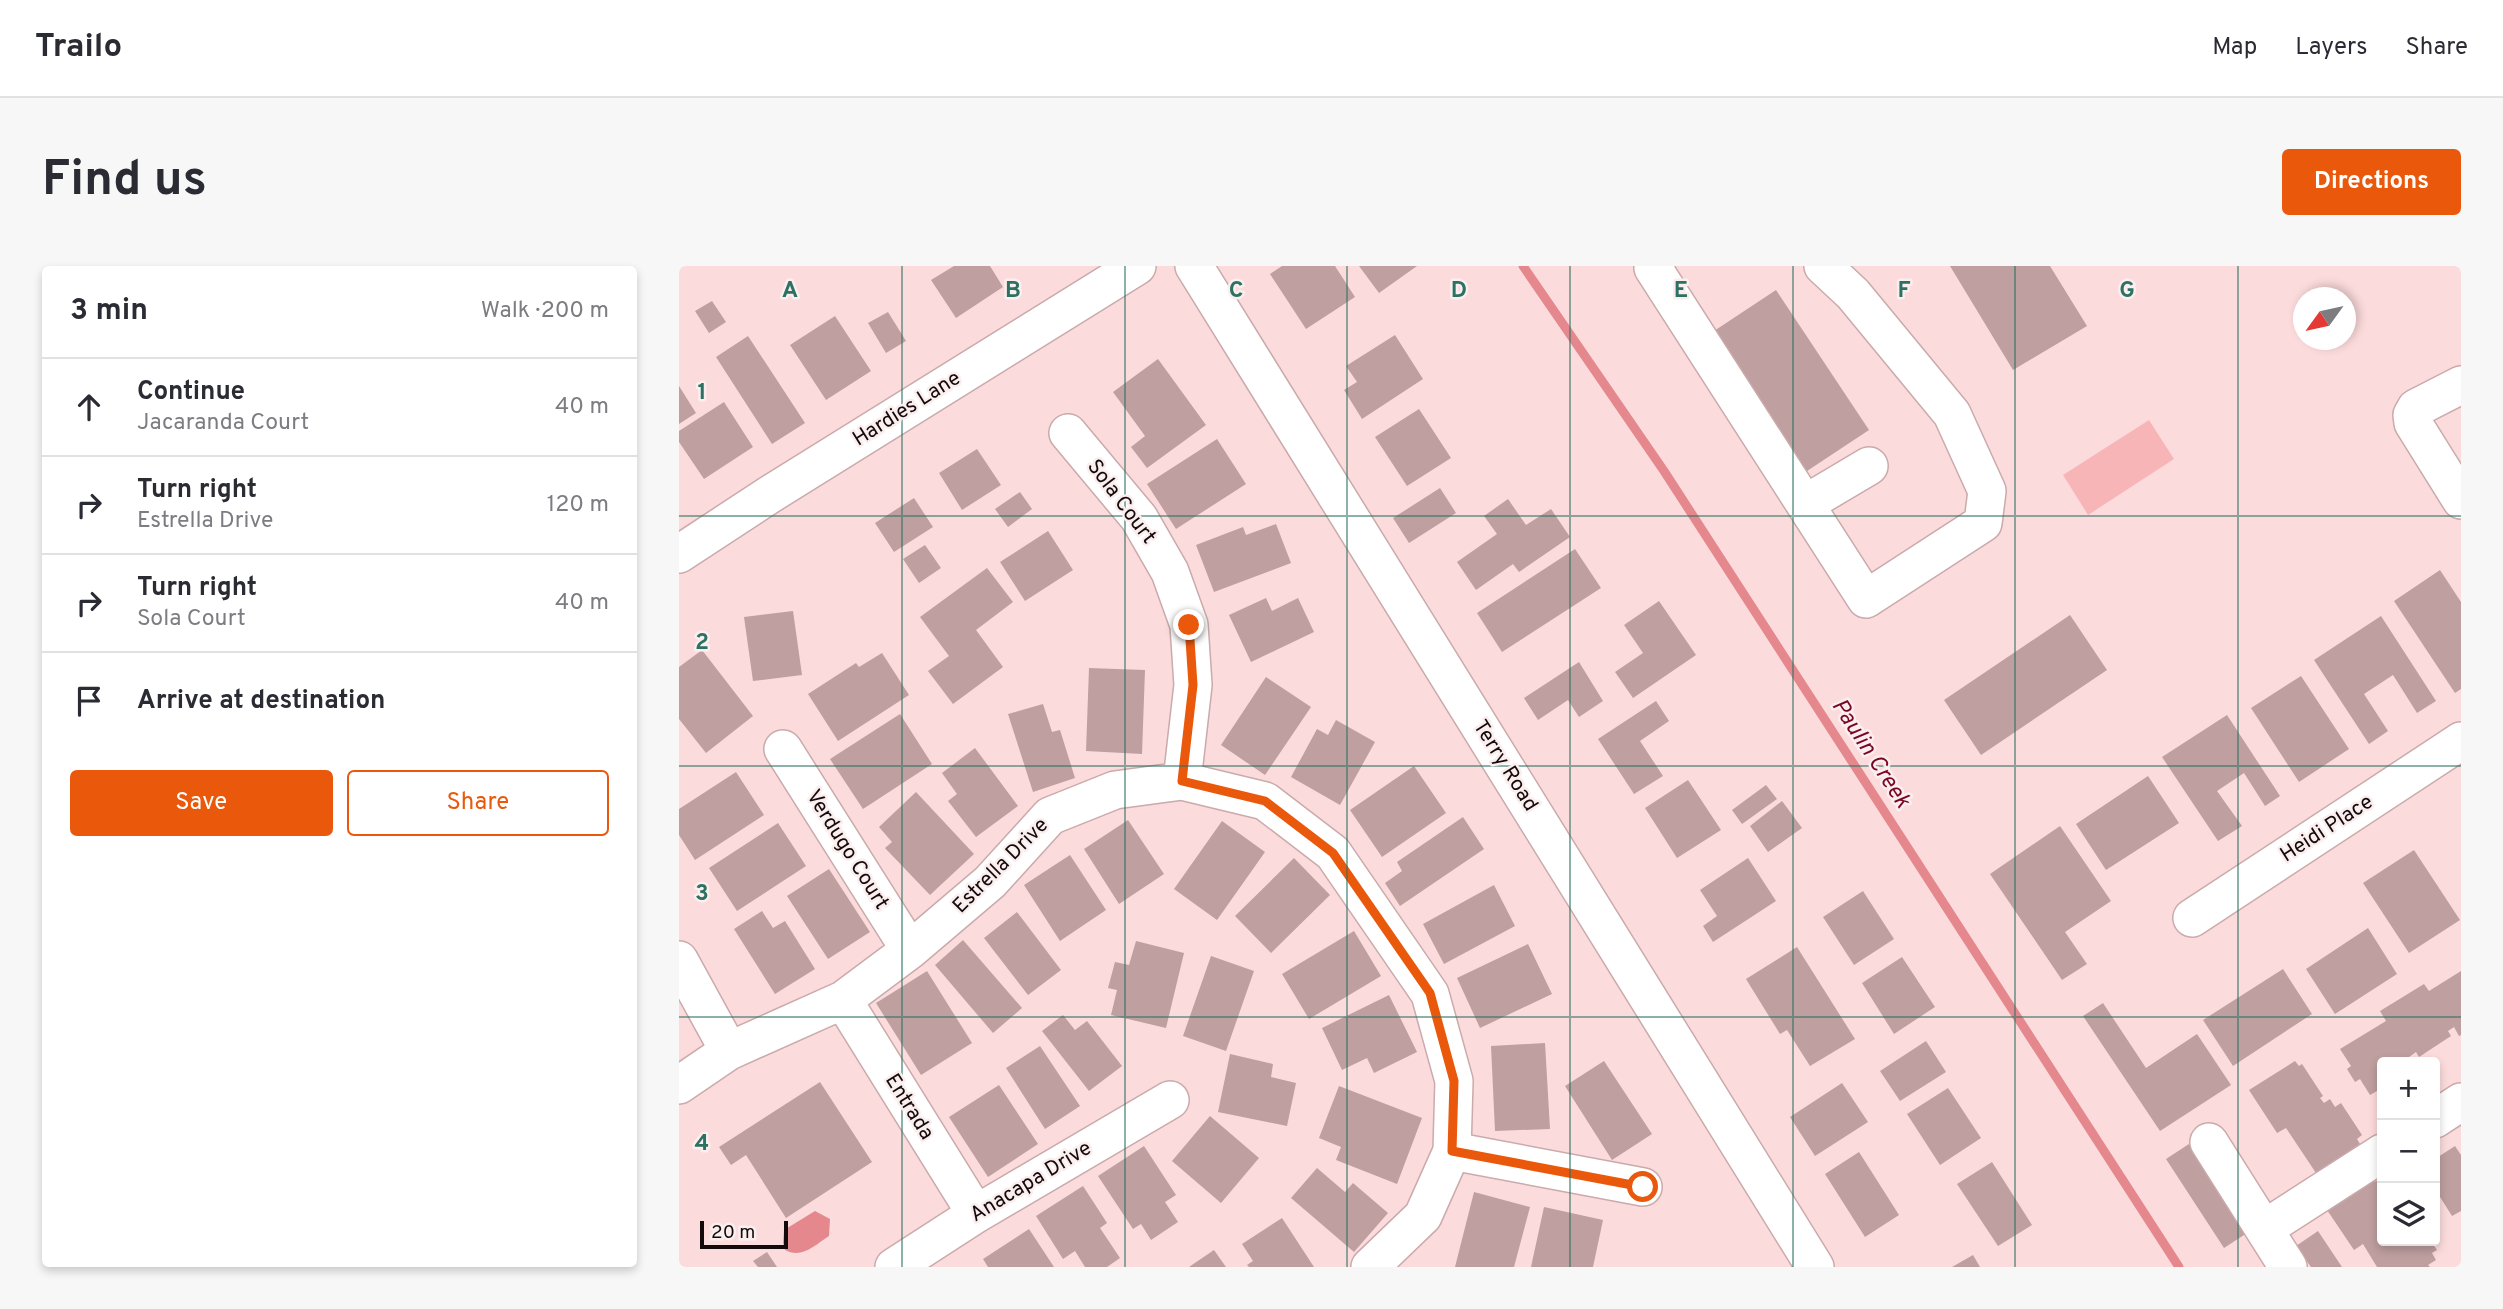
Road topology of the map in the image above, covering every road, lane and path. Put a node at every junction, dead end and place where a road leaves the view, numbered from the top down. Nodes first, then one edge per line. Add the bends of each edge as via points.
1 (1137, 266) edge
2 (1194, 266) edge
3 (1656, 266) edge
4 (1823, 266) edge
5 (2461, 385) edge
6 (1068, 433) dead end
7 (1869, 466) dead end
8 (2461, 500) edge
9 (1805, 504) junction
10 (679, 554) edge
11 (2461, 741) edge
12 (783, 749) dead end
13 (1182, 781) junction
14 (2192, 918) dead end
15 (910, 950) junction
16 (679, 960) edge
17 (843, 1000) junction
18 (730, 1051) junction
19 (679, 1085) edge
20 (1170, 1100) dead end
21 (2461, 1102) edge
22 (2440, 1116) edge
23 (2209, 1142) dead end
24 (1452, 1151) junction
25 (2377, 1156) edge
26 (1643, 1187) dead end
27 (976, 1214) junction
28 (2264, 1229) junction
29 (894, 1267) edge
30 (1370, 1267) edge
31 (1815, 1267) edge
32 (2288, 1267) edge

1 - 10 street, Hardies Lane
2 - 31 street, Terry Road
3 - 9 street via 1653,268
4 - 9 street via 1853,294 1951,414 1987,491 1983,523 1867,599
5 - 8 street via 2416,408 2412,415
6 - 13 street, Sola Court via 1139,518 1170,572 1189,625 1193,685
7 - 9 street
11 - 14 street, Heidi Place
12 - 15 street, Verdugo Court
13 - 15 street, Estrella Drive via 1115,790 1050,816 990,882
13 - 24 street, Estrella Drive via 1265,801 1333,853 1430,993 1454,1081
15 - 17 street, Estrella Drive
16 - 18 street
17 - 18 street, Estrella Drive
17 - 27 street, Entrada
18 - 19 street, Estrella Drive
20 - 27 street, Anacapa Drive
21 - 22 street
23 - 28 street
24 - 26 street
24 - 30 street, Estrella Drive via 1423,1216
25 - 28 street
27 - 29 street, Anacapa Drive
28 - 32 street

